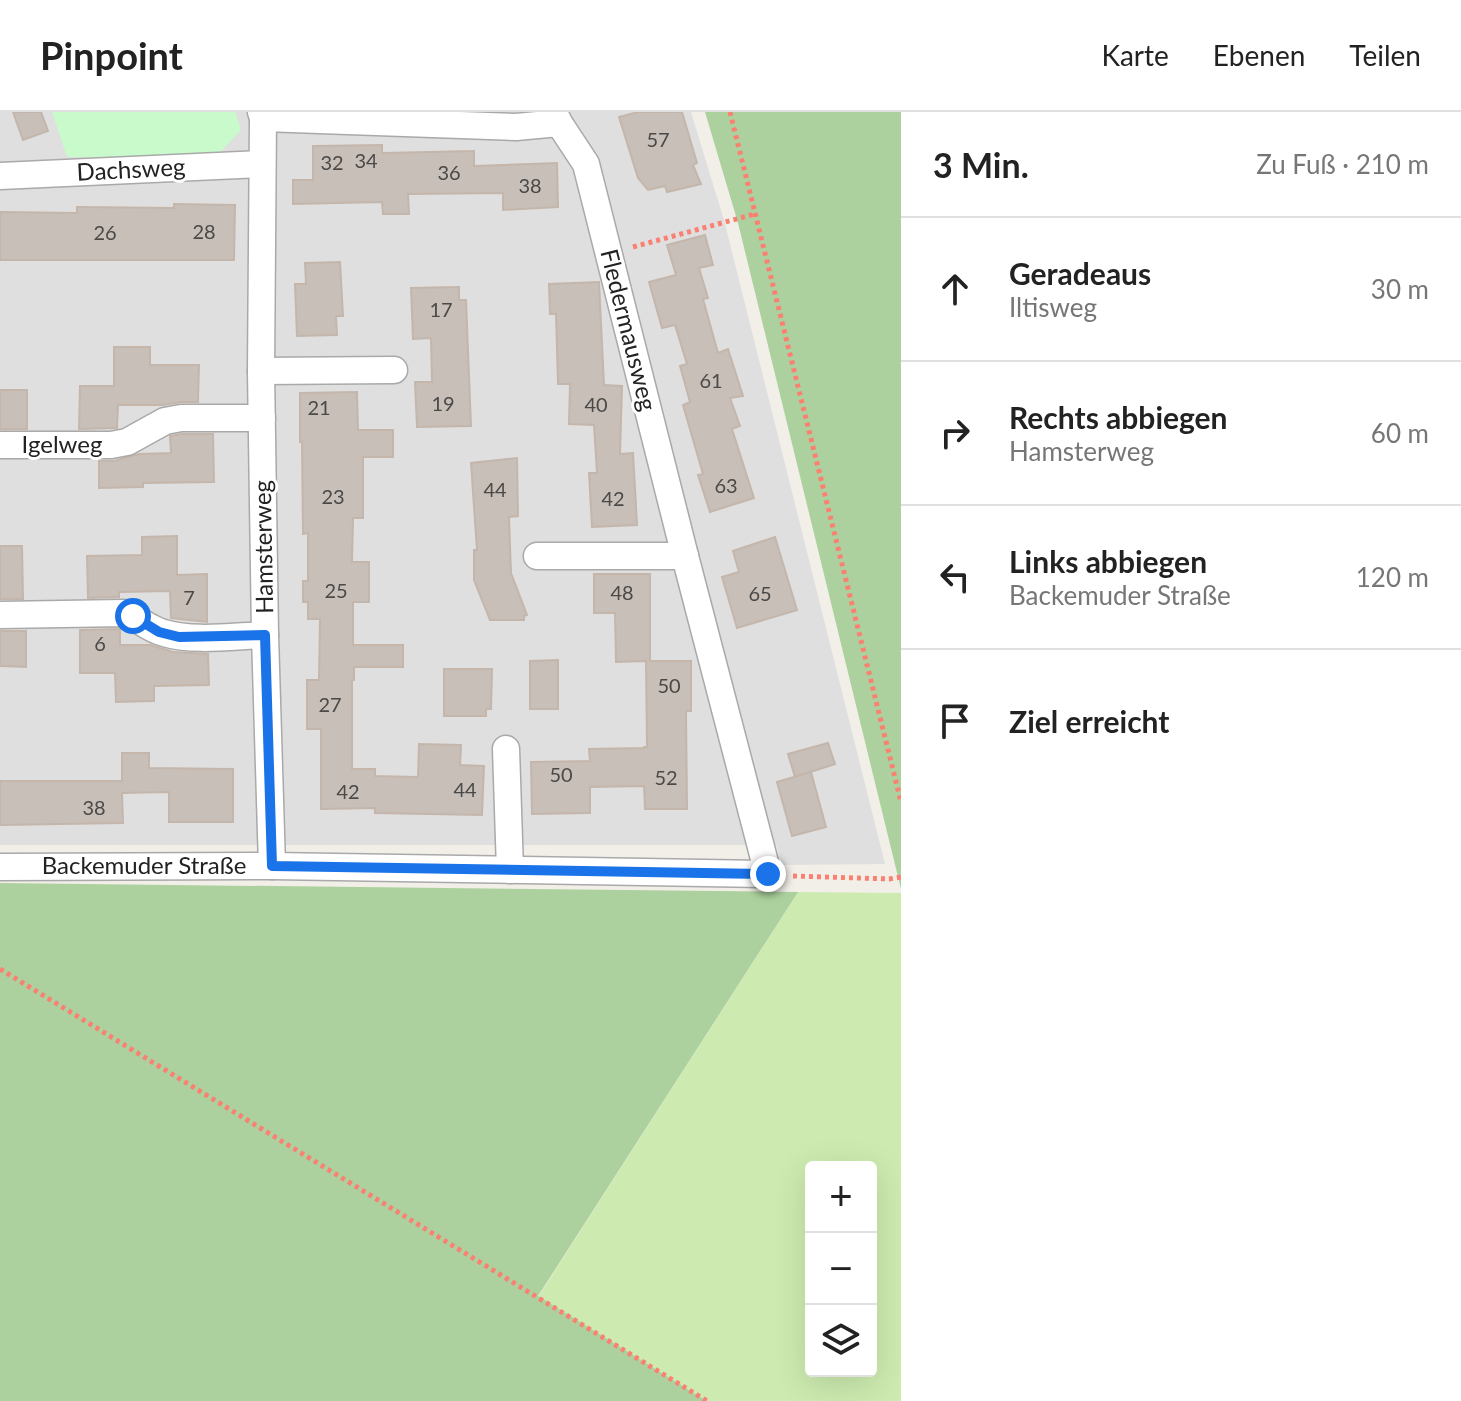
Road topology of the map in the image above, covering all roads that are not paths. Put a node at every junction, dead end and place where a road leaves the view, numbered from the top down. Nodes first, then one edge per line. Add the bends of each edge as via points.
1 (262, 115) edge
2 (557, 118) edge
3 (262, 164) junction
4 (0, 176) edge
5 (394, 370) dead end
6 (261, 371) junction
7 (262, 418) junction
8 (0, 445) edge
9 (537, 556) dead end
10 (685, 556) junction
11 (0, 615) edge
12 (265, 635) junction
13 (506, 749) dead end
14 (272, 866) junction
15 (0, 867) edge
16 (510, 870) junction
17 (768, 874) joint

1 - 2 street via 516,127
1 - 3 street, Hamsterweg
2 - 10 street, Fledermausweg via 586,164
3 - 4 street, Dachsweg
3 - 6 street, Hamsterweg
5 - 6 street
6 - 7 street, Hamsterweg
7 - 8 street, Igelweg via 181,418 111,445
7 - 12 street, Hamsterweg
9 - 10 street
10 - 17 street, Fledermausweg
11 - 12 street via 124,613 179,637
12 - 14 street, Hamsterweg
13 - 16 street
14 - 15 street, Backemuder Straße
14 - 16 street, Backemuder Straße
16 - 17 street, Backemuder Straße

